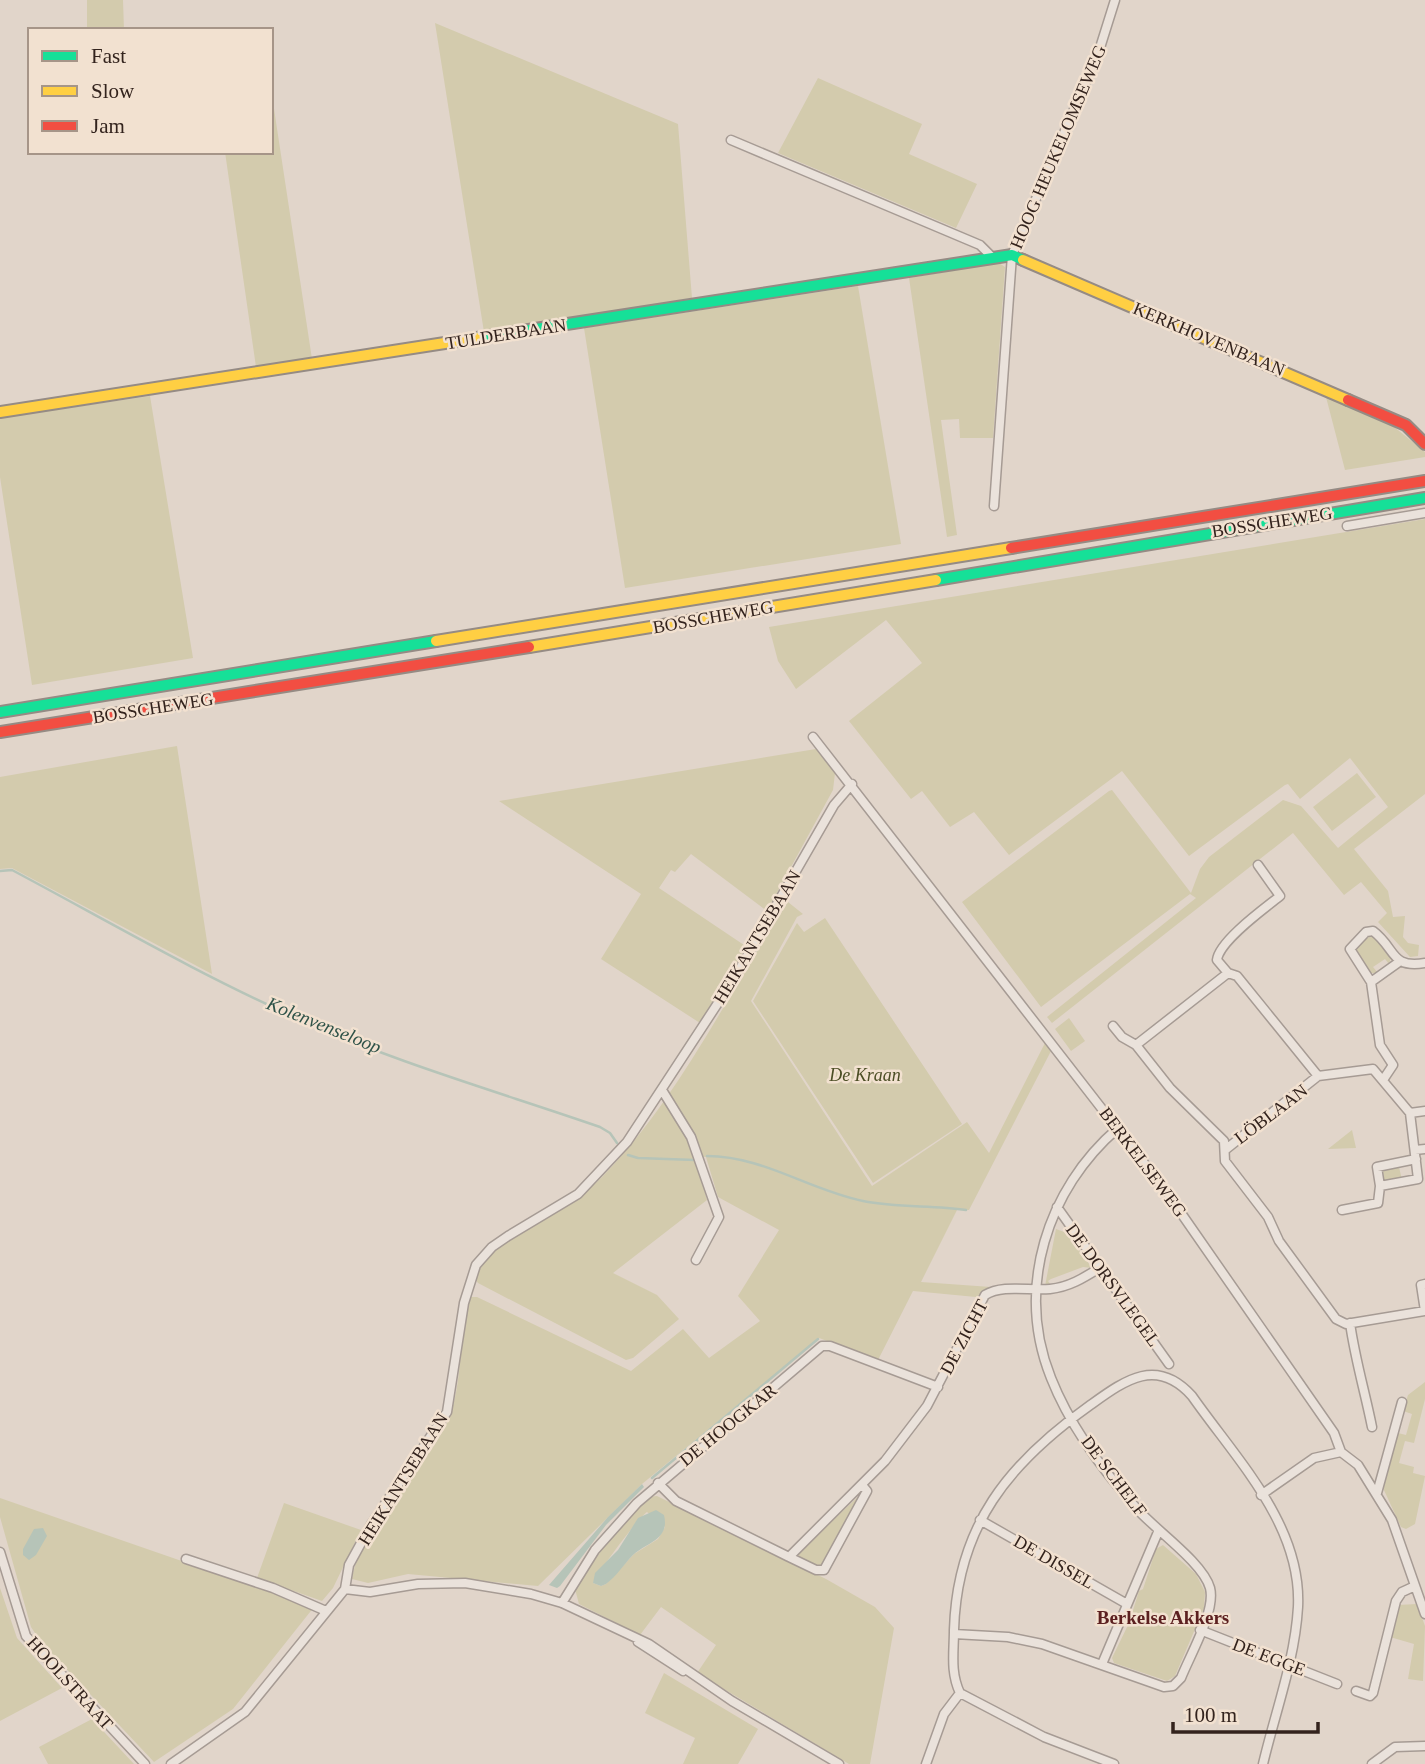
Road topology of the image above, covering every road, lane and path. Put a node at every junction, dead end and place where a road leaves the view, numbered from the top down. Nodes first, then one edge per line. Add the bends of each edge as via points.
1 (1115, 0) edge
2 (731, 140) dead end
3 (1012, 255) junction
4 (990, 256) junction
5 (0, 412) edge
6 (1425, 444) edge
7 (1425, 481) edge
8 (1425, 498) edge
9 (994, 506) dead end
10 (1425, 513) edge
11 (1347, 526) dead end
12 (0, 712) edge
13 (0, 732) edge
14 (813, 737) dead end
15 (852, 784) junction
16 (1258, 865) dead end
17 (1399, 962) junction
18 (1425, 963) edge
19 (1228, 973) junction
20 (1371, 982) junction
21 (1113, 1026) dead end
22 (1136, 1045) junction
23 (1318, 1076) junction
24 (1383, 1080) junction
25 (662, 1090) junction
26 (1425, 1111) edge
27 (1410, 1113) junction
28 (1118, 1128) junction
29 (1425, 1149) edge
30 (1224, 1150) junction
31 (1415, 1155) junction
32 (1380, 1186) junction
33 (1057, 1207) junction
34 (1342, 1210) dead end
35 (696, 1259) dead end
36 (1101, 1267) junction
37 (1425, 1284) edge
38 (1037, 1289) junction
39 (1425, 1311) edge
40 (1350, 1324) junction
41 (1170, 1364) dead end
42 (937, 1387) junction
43 (1402, 1402) dead end
44 (1072, 1418) junction
45 (1372, 1427) dead end
46 (1341, 1452) junction
47 (658, 1483) junction
48 (862, 1485) junction
49 (1377, 1493) junction
50 (1261, 1495) junction
51 (980, 1520) junction
52 (1158, 1532) junction
53 (0, 1552) edge
54 (789, 1557) junction
55 (186, 1559) dead end
56 (1415, 1586) junction
57 (345, 1589) junction
58 (562, 1603) junction
59 (1127, 1604) junction
60 (326, 1611) junction
61 (1425, 1614) edge
62 (1200, 1630) junction
63 (954, 1634) junction
64 (1102, 1664) junction
65 (1288, 1665) junction
66 (1337, 1684) dead end
67 (1356, 1691) dead end
68 (960, 1693) junction
69 (1425, 1746) edge
70 (145, 1764) edge
71 (171, 1764) edge
72 (839, 1764) edge
73 (926, 1764) edge
74 (1114, 1764) edge
75 (1263, 1764) edge
76 (1372, 1764) edge

1 - 3 street, HOOG HEUKELOMSEWEG via 1099,51
2 - 4 street via 980,245
3 - 4 main road, TULDERBAAN
3 - 6 main road, KERKHOVENBAAN via 1406,425
3 - 9 street, HOOG HEUKELOMSEWEG
4 - 5 main road, TULDERBAAN
7 - 12 main road, BOSSCHEWEG
8 - 13 main road, BOSSCHEWEG
10 - 11 street, BOSSCHEWEG
14 - 15 street, BERKELSEWEG
15 - 25 street, HEIKANTSEBAAN via 827,816 761,934
15 - 28 street, BERKELSEWEG
16 - 19 street via 1280,896 1221,948 1217,960
17 - 18 street
17 - 20 street
17 - 20 street via 1380,937 1366,932 1350,949
19 - 22 street
19 - 23 street, LÖBLAAN via 1237,976
20 - 24 street via 1380,1045 1393,1065
21 - 22 street, LÖBLAAN
22 - 30 street, LÖBLAAN via 1170,1088 1224,1141
23 - 24 street via 1373,1069
23 - 30 street, LÖBLAAN
24 - 27 street
25 - 35 street via 691,1137 719,1217
25 - 57 street, HEIKANTSEBAAN via 627,1142 586,1187 492,1247 476,1265 464,1303 447,1412 372,1523 349,1564
26 - 27 street
27 - 31 street
28 - 33 street via 1080,1167
28 - 46 street, BERKELSEWEG via 1205,1245 1334,1433
29 - 31 street
30 - 40 street via 1225,1161 1268,1217 1279,1241 1318,1296 1341,1324
31 - 32 street via 1377,1167
31 - 32 street via 1418,1179
32 - 34 street via 1378,1203
33 - 36 street, DE DORSVLEGEL
33 - 38 street via 1040,1255
36 - 38 street via 1076,1282
36 - 41 street, DE DORSVLEGEL
37 - 39 street via 1421,1285
38 - 42 street, DE ZICHT via 996,1290 985,1295
38 - 44 street via 1044,1355
39 - 40 street
40 - 45 street
42 - 47 street, DE HOOGKAR via 822,1346
42 - 48 street via 894,1450
43 - 49 street
44 - 50 street via 1128,1379 1169,1378 1192,1396
44 - 51 street via 1024,1458
44 - 52 street, DE SCHELF via 1107,1472
46 - 49 street, BERKELSEWEG via 1358,1465
46 - 50 street via 1314,1458
47 - 54 street via 676,1501
47 - 58 street, DE HOOGKAR via 610,1532
48 - 54 street
48 - 54 street via 867,1491 824,1570
49 - 56 street, BERKELSEWEG via 1392,1520
50 - 65 street via 1280,1524 1295,1565 1298,1606
51 - 59 street, DE DISSEL
51 - 63 street via 962,1566
52 - 59 street
52 - 62 street, DE SCHELF via 1198,1567 1207,1581 1211,1600
53 - 70 street, HOOLSTRAAT via 26,1636
55 - 60 street
56 - 61 street, BERKELSEWEG
56 - 67 street via 1396,1601 1370,1696
57 - 58 street via 370,1592 465,1583
57 - 60 street, HEIKANTSEBAAN
58 - 72 street via 649,1644
59 - 64 street
60 - 71 street, HEIKANTSEBAAN via 245,1712
62 - 64 street, DE SCHELF via 1181,1678 1173,1686
62 - 65 street, DE EGGE
63 - 64 street via 1042,1644
63 - 68 street via 953,1671
65 - 66 street, DE EGGE
65 - 75 street
68 - 73 street via 944,1714
68 - 74 street via 1036,1734
69 - 76 street via 1395,1747

